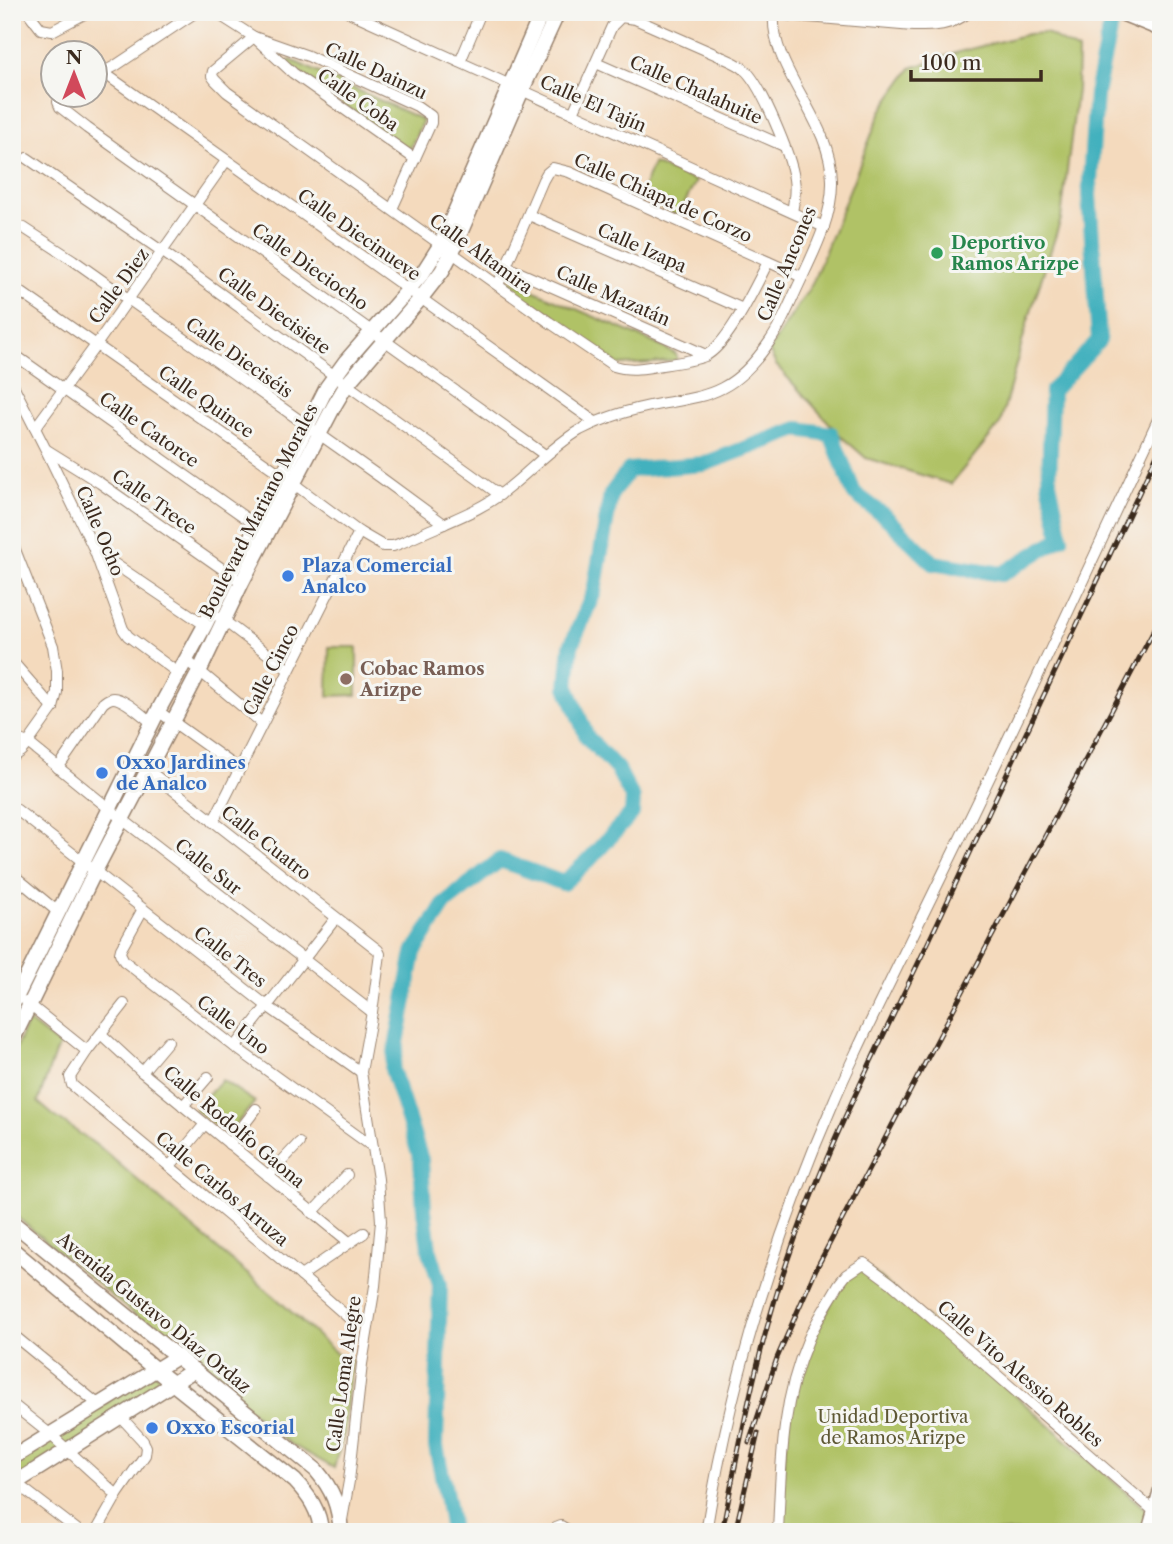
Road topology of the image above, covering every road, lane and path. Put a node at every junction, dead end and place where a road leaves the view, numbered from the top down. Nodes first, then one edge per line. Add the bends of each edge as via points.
1 (28, 12) edge
2 (88, 12) edge
3 (196, 12) edge
4 (215, 12) edge
5 (349, 12) edge
6 (481, 12) edge
7 (542, 12) edge
8 (558, 12) edge
9 (969, 12) edge
10 (1119, 12) edge
11 (774, 13) edge
12 (1161, 29) edge
13 (254, 37) junction
14 (460, 62) junction
15 (596, 63) junction
16 (108, 69) edge
17 (108, 81) edge
18 (516, 87) junction
19 (61, 108) edge
20 (573, 113) junction
21 (784, 146) junction
22 (27, 158) dead end
23 (415, 159) junction
24 (226, 161) junction
25 (195, 205) junction
26 (392, 209) junction
27 (792, 212) junction
28 (529, 215) junction
29 (12, 227) edge
30 (824, 227) junction
31 (447, 248) junction
32 (163, 251) junction
33 (768, 262) junction
34 (506, 267) junction
35 (802, 277) junction
36 (498, 285) junction
37 (12, 286) edge
38 (415, 293) junction
39 (129, 300) junction
40 (743, 309) junction
41 (379, 336) junction
42 (96, 345) junction
43 (12, 353) edge
44 (706, 355) junction
45 (341, 379) junction
46 (12, 383) edge
47 (64, 388) junction
48 (1161, 413) edge
49 (595, 422) junction
50 (35, 428) junction
51 (313, 430) junction
52 (46, 450) junction
53 (545, 456) junction
54 (282, 475) junction
55 (295, 484) junction
56 (500, 495) junction
57 (444, 524) junction
58 (262, 529) junction
59 (359, 532) junction
60 (12, 542) edge
61 (94, 549) junction
62 (236, 578) junction
63 (212, 611) junction
64 (223, 621) junction
65 (205, 625) junction
66 (185, 659) junction
67 (12, 661) edge
68 (289, 670) junction
69 (199, 672) junction
70 (178, 673) junction
71 (53, 708) junction
72 (155, 717) junction
73 (172, 721) junction
74 (262, 723) junction
75 (12, 737) edge
76 (28, 743) junction
77 (12, 757) edge
78 (135, 760) junction
79 (58, 768) junction
80 (239, 769) junction
81 (147, 771) junction
82 (12, 809) edge
83 (116, 815) junction
84 (213, 822) junction
85 (89, 867) junction
86 (12, 874) edge
87 (143, 909) junction
88 (58, 912) junction
89 (336, 918) junction
90 (378, 950) joint
91 (302, 960) junction
92 (19, 1002) edge
93 (124, 1004) dead end
94 (267, 1006) junction
95 (372, 1012) junction
96 (101, 1034) junction
97 (12, 1041) edge
98 (168, 1041) dead end
99 (235, 1047) junction
100 (87, 1051) junction
101 (142, 1072) junction
102 (361, 1072) junction
103 (208, 1077) dead end
104 (183, 1106) junction
105 (256, 1109) dead end
106 (205, 1124) junction
107 (299, 1143) dead end
108 (229, 1144) junction
109 (373, 1147) junction
110 (170, 1166) junction
111 (347, 1175) dead end
112 (268, 1176) junction
113 (312, 1213) junction
114 (12, 1222) edge
115 (364, 1233) dead end
116 (349, 1242) junction
117 (12, 1249) edge
118 (301, 1276) junction
119 (350, 1319) dead end
120 (12, 1334) edge
121 (178, 1356) junction
122 (156, 1370) junction
123 (194, 1370) junction
124 (173, 1384) junction
125 (12, 1405) edge
126 (99, 1405) junction
127 (121, 1417) junction
128 (51, 1436) junction
129 (67, 1451) junction
130 (12, 1458) edge
131 (14, 1484) edge
132 (1161, 1490) edge
133 (117, 1495) junction
134 (1155, 1512) junction
135 (340, 1530) edge
136 (80, 1532) edge
137 (96, 1532) edge
138 (321, 1532) edge
139 (553, 1532) edge
140 (571, 1532) edge
141 (706, 1532) edge
142 (778, 1532) edge
143 (1149, 1532) edge

1 - 2 street via 41,29 51,31
3 - 16 street
4 - 13 street, Calle Dainzu
5 - 14 street, Calle El Tajín
6 - 14 street
7 - 18 street, Boulevard Mariano Morales
8 - 18 street, Boulevard Mariano Morales
9 - 11 street via 947,24 922,26
10 - 12 street
11 - 30 street, Calle Ancones via 776,41 831,160
13 - 23 street, Calle Coba via 293,74
13 - 23 street, Calle Dainzu via 308,56 429,113 431,123
13 - 26 street, Calle Altamira via 218,66 212,76 215,80
14 - 18 street, Calle El Tajín
15 - 20 street
15 - 21 street, Calle Chalahuite
15 - 21 street via 617,20 626,17 655,28 746,71
17 - 24 street, Calle Diecinueve
18 - 20 street, Calle El Tajín
18 - 31 street, Boulevard Mariano Morales
19 - 25 street, Calle Dieciocho
20 - 27 street, Calle El Tajín
21 - 27 street via 795,183
22 - 32 street, Calle Diecisiete
23 - 26 street, Calle Dainzu
24 - 25 street, Calle Diez
24 - 38 street, Calle Diecinueve
25 - 32 street, Calle Diez
25 - 41 street, Calle Dieciocho
26 - 31 street, Calle Altamira
27 - 30 street, Calle El Tajín
28 - 33 street, Calle Chiapa de Corzo via 547,173 560,169
28 - 34 street, Calle Chiapa de Corzo
28 - 40 street, Calle Izapa
29 - 39 street, Calle Dieciséis via 30,231
30 - 35 street, Calle Ancones
31 - 36 street, Calle Altamira
31 - 38 street, Boulevard Mariano Morales via 442,271
32 - 39 street, Calle Diez
32 - 45 street, Calle Diecisiete
33 - 35 street, Calle Chiapa de Corzo
33 - 40 street
34 - 36 street, Calle Chiapa de Corzo
34 - 44 street, Calle Mazatán
35 - 49 street, Calle Ancones via 771,340 739,377 705,395
36 - 44 street, Calle Altamira via 614,366 645,368
37 - 42 street, Calle Quince
38 - 41 street, Boulevard Mariano Morales
38 - 49 street, Calle Diecinueve
39 - 42 street, Calle Diez
39 - 51 street, Calle Dieciséis
40 - 44 street via 720,344
41 - 45 street, Boulevard Mariano Morales
41 - 53 street, Calle Dieciocho
42 - 47 street, Calle Diez
42 - 54 street, Calle Quince
43 - 47 street, Calle Catorce
45 - 51 street, Boulevard Mariano Morales
45 - 56 street, Calle Diecisiete
46 - 50 street, Calle Ocho
47 - 50 street, Calle Diez
47 - 58 street, Calle Catorce
48 - 141 street via 834,1100 764,1288 735,1387
49 - 53 street, Calle Quince
50 - 52 street, Calle Ocho
51 - 54 street, Boulevard Mariano Morales
51 - 55 street, Boulevard Mariano Morales
51 - 57 street, Calle Dieciséis
52 - 61 street, Calle Ocho
52 - 62 street, Calle Trece
53 - 56 street, Calle Quince
54 - 55 street, Calle Quince
54 - 58 street, Boulevard Mariano Morales
55 - 58 street, Boulevard Mariano Morales
55 - 59 street, Calle Quince
56 - 57 street, Calle Quince
57 - 59 street, Calle Quince via 388,547
58 - 62 street, Boulevard Mariano Morales
59 - 68 street, Calle Cinco
60 - 71 street via 53,646 57,692
61 - 65 street
61 - 70 street, Calle Ocho via 123,629
62 - 63 street, Boulevard Mariano Morales
62 - 64 street, Boulevard Mariano Morales
63 - 64 street
63 - 65 street, Boulevard Mariano Morales
64 - 68 street
64 - 69 street, Boulevard Mariano Morales
65 - 66 street, Boulevard Mariano Morales
66 - 69 street
66 - 70 street, Boulevard Mariano Morales
67 - 71 street
68 - 74 street, Calle Cinco
69 - 73 street, Boulevard Mariano Morales
69 - 74 street
70 - 72 street, Boulevard Mariano Morales
71 - 76 street
72 - 73 street
72 - 78 street, Boulevard Mariano Morales
72 - 79 street via 122,700 109,699
73 - 80 street
73 - 81 street, Boulevard Mariano Morales
74 - 80 street, Calle Cinco
75 - 76 street, Calle Sur
76 - 77 street
76 - 79 street, Calle Sur
78 - 81 street, Calle Cuatro
78 - 83 street, Boulevard Mariano Morales
79 - 83 street, Calle Sur
80 - 84 street, Calle Cinco
81 - 83 street, Boulevard Mariano Morales
81 - 84 street, Calle Cuatro
82 - 85 street, Calle Tres
83 - 85 street, Boulevard Mariano Morales
83 - 91 street, Calle Sur
84 - 89 street, Calle Cuatro
85 - 87 street, Calle Tres
85 - 88 street, Boulevard Mariano Morales
85 - 92 street, Boulevard Mariano Morales
86 - 88 street
87 - 94 street, Calle Tres
87 - 99 street, Calle Uno via 121,957
88 - 92 street, Boulevard Mariano Morales
89 - 90 street, Calle Cuatro
89 - 91 street
90 - 95 street, Calle Loma Alegre
91 - 94 street
91 - 95 street, Calle Sur
92 - 97 street, Boulevard Mariano Morales
92 - 100 street
93 - 96 street
94 - 99 street
94 - 102 street, Calle Tres
95 - 102 street, Calle Loma Alegre
96 - 100 street
96 - 101 street, Calle Rodolfo Gaona
98 - 101 street
99 - 109 street, Calle Uno
100 - 110 street, Calle Carlos Arruza via 70,1077 72,1085
101 - 104 street, Calle Rodolfo Gaona
102 - 109 street, Calle Loma Alegre
103 - 104 street
104 - 106 street, Calle Rodolfo Gaona
105 - 108 street
106 - 108 street, Calle Rodolfo Gaona
106 - 110 street
107 - 112 street
108 - 112 street, Calle Rodolfo Gaona
109 - 135 street, Calle Loma Alegre via 381,1221
110 - 118 street, Calle Carlos Arruza
111 - 113 street
112 - 113 street, Calle Rodolfo Gaona
113 - 116 street, Calle Rodolfo Gaona
114 - 121 street, Avenida Gustavo Díaz Ordaz
115 - 116 street
116 - 118 street
117 - 122 street
118 - 119 street, Calle Carlos Arruza
120 - 126 street
121 - 122 street
121 - 123 street, Avenida Gustavo Díaz Ordaz
122 - 124 street
122 - 126 street
123 - 124 street
123 - 135 street, Avenida Gustavo Díaz Ordaz via 316,1471 335,1499
124 - 127 street
124 - 138 street via 295,1481 309,1496
125 - 128 street
126 - 128 street
127 - 129 street
127 - 133 street via 146,1447
128 - 129 street
128 - 130 street
129 - 131 street
129 - 133 street
131 - 136 street
132 - 134 street
133 - 137 street
134 - 142 street, Calle Vito Alessio Robles via 864,1263 846,1275 834,1292 808,1340 791,1387 782,1443
134 - 143 street
139 - 140 street via 561,1526

